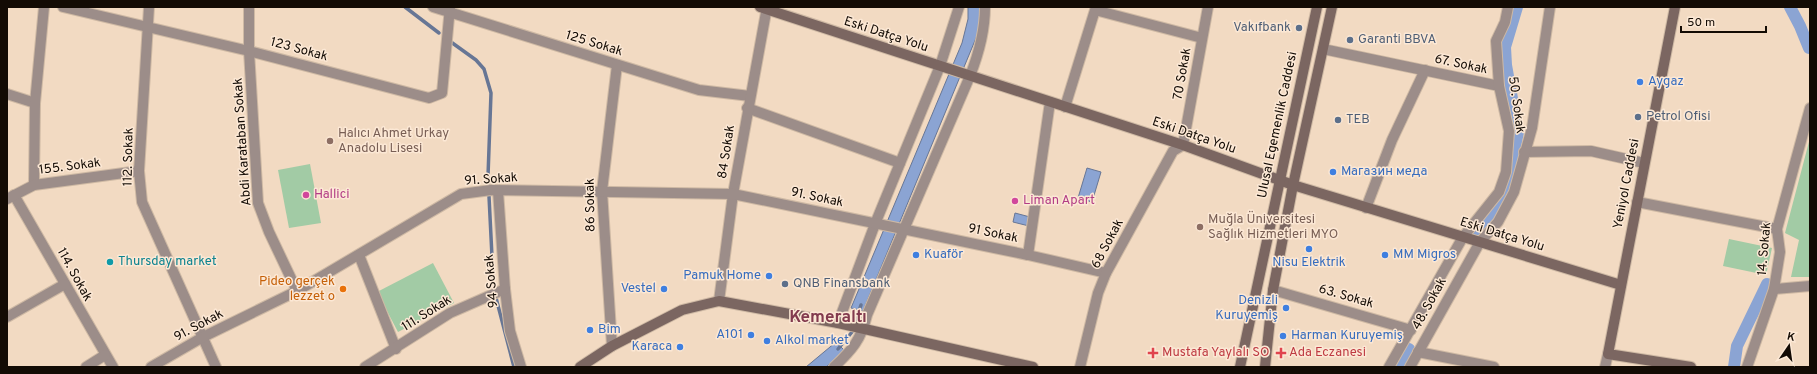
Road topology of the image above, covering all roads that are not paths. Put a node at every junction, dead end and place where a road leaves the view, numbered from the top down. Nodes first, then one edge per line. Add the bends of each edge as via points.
1 (44, 7) edge
2 (63, 7) edge
3 (149, 7) edge
4 (249, 7) edge
5 (432, 7) edge
6 (959, 7) edge
7 (985, 7) edge
8 (1208, 7) edge
9 (1317, 7) edge
10 (1332, 7) edge
11 (1508, 7) edge
12 (1550, 7) edge
13 (1675, 7) edge
14 (764, 8) edge
15 (450, 10) edge
16 (149, 28) junction
17 (1202, 38) junction
18 (1323, 49) junction
19 (249, 51) junction
20 (617, 65) junction
21 (943, 67) junction
22 (1425, 70) junction
23 (968, 75) junction
24 (1499, 86) junction
25 (7, 94) edge
26 (750, 96) junction
27 (1050, 102) junction
28 (35, 103) junction
29 (1065, 107) junction
30 (747, 108) junction
31 (1810, 108) edge
32 (1183, 145) junction
33 (1524, 152) junction
34 (900, 163) junction
35 (1644, 163) junction
36 (139, 171) junction
37 (1279, 181) junction
38 (34, 185) junction
39 (1293, 185) junction
40 (490, 191) junction
41 (602, 191) junction
42 (733, 194) junction
43 (11, 197) edge
44 (1637, 202) junction
45 (1366, 208) junction
46 (879, 224) junction
47 (902, 228) junction
48 (1777, 228) junction
49 (1463, 237) junction
50 (1480, 242) junction
51 (359, 255) junction
52 (1028, 255) junction
53 (1106, 273) junction
54 (65, 284) junction
55 (1621, 285) junction
56 (1810, 286) edge
57 (504, 289) junction
58 (1774, 289) junction
59 (1273, 290) junction
60 (297, 291) junction
61 (719, 301) junction
62 (7, 317) edge
63 (842, 324) junction
64 (862, 329) junction
65 (1411, 330) junction
66 (203, 337) junction
67 (612, 346) junction
68 (396, 349) junction
69 (1418, 352) junction
70 (1608, 354) junction
71 (104, 355) junction
72 (1640, 363) edge
73 (86, 367) edge
74 (113, 367) edge
75 (151, 367) edge
76 (216, 367) edge
77 (365, 367) edge
78 (521, 367) edge
79 (580, 367) edge
80 (834, 367) edge
81 (1033, 367) edge
82 (1080, 367) edge
83 (1240, 367) edge
84 (1265, 367) edge
85 (1389, 367) edge
86 (1410, 367) edge
87 (1494, 367) edge
88 (1605, 367) edge
89 (1691, 367) edge
90 (1747, 367) edge

1 - 28 street
2 - 16 street, 123 Sokak
3 - 16 street, 112. Sokak
4 - 19 street, Abdi Karataban Sokak
5 - 15 street, 125 Sokak
6 - 21 street
7 - 23 street via 985,28 978,56
8 - 17 street, 70 Sokak
9 - 37 street, Ulusal Egemenlik Caddesi
10 - 18 street, Ulusal Egemenlik Caddesi
11 - 24 street, 50. Sokak via 1505,22 1496,41
12 - 33 street, 48. Sokak via 1532,128
13 - 35 street, Yeniyol Caddesi
14 - 21 street, Eski Datça Yolu
14 - 26 street, 84 Sokak
15 - 19 street, 123 Sokak via 442,93 429,98
15 - 20 street, 125 Sokak
16 - 19 street, 123 Sokak
16 - 36 street, 112. Sokak
17 - 29 street via 1096,10
17 - 32 street, 70 Sokak
18 - 22 street, 67. Sokak
18 - 39 street, Ulusal Egemenlik Caddesi
19 - 60 street, Abdi Karataban Sokak via 258,204
20 - 26 street, 125 Sokak via 699,90
20 - 41 street, 86 Sokak
21 - 23 street, Eski Datça Yolu
21 - 34 street
22 - 24 street, 67. Sokak
22 - 45 street via 1392,140
23 - 27 street, Eski Datça Yolu
23 - 47 street
24 - 49 street, 50. Sokak via 1509,131 1506,172 1499,192
25 - 28 street
26 - 30 street, 84 Sokak
27 - 29 street, Eski Datça Yolu
27 - 52 street
28 - 38 street
29 - 32 street, Eski Datça Yolu
30 - 34 street
30 - 42 street, 84 Sokak
31 - 48 street, 14. Sokak
32 - 37 street, Eski Datça Yolu
32 - 53 street, 68 Sokak via 1173,151
33 - 35 street via 1591,151
33 - 50 street, 48. Sokak via 1514,192 1498,222
34 - 46 street
35 - 44 street, Yeniyol Caddesi
36 - 38 street, 155. Sokak
36 - 66 street, 112. Sokak via 142,202
37 - 39 street, Eski Datça Yolu
37 - 83 street, Ulusal Egemenlik Caddesi
38 - 43 street, 155. Sokak
39 - 45 street, Eski Datça Yolu
39 - 59 street, Ulusal Egemenlik Caddesi
40 - 41 street, 91. Sokak
40 - 51 street, 91. Sokak via 461,194
40 - 57 street, 94 Sokak
41 - 42 street, 91. Sokak
41 - 67 street, 86 Sokak
42 - 46 street, 91. Sokak
42 - 61 street, 84 Sokak
43 - 54 street, 114. Sokak
44 - 48 street
44 - 55 street, Yeniyol Caddesi
45 - 49 street, Eski Datça Yolu
46 - 47 street, 91 Sokak
46 - 63 street
47 - 52 street, 91 Sokak
47 - 64 street
48 - 58 street, 14. Sokak via 1780,252
49 - 50 street, Eski Datça Yolu
49 - 65 street, 50. Sokak
50 - 55 street, Eski Datça Yolu
50 - 69 street, 48. Sokak
51 - 60 street, 91. Sokak
51 - 68 street
52 - 53 street, 91 Sokak
53 - 82 street, 68 Sokak via 1098,292
54 - 62 street
54 - 71 street, 114. Sokak
55 - 70 street, Yeniyol Caddesi
56 - 58 street
57 - 68 street, 111. Sokak via 450,312
57 - 78 street, 94 Sokak via 510,331
58 - 90 street, 14. Sokak
59 - 65 street, 63. Sokak
59 - 84 street, Ulusal Egemenlik Caddesi
60 - 66 street, 91. Sokak
61 - 63 street
61 - 67 street via 682,310
63 - 64 street
64 - 80 street via 853,349
64 - 81 street
65 - 85 street, 50. Sokak
66 - 75 street, 91. Sokak
66 - 76 street, 112. Sokak
67 - 79 street
68 - 77 street, 111. Sokak
69 - 86 street, 48. Sokak
69 - 87 street
70 - 72 street
70 - 88 street, Yeniyol Caddesi
71 - 73 street
71 - 74 street, 114. Sokak
72 - 89 street

